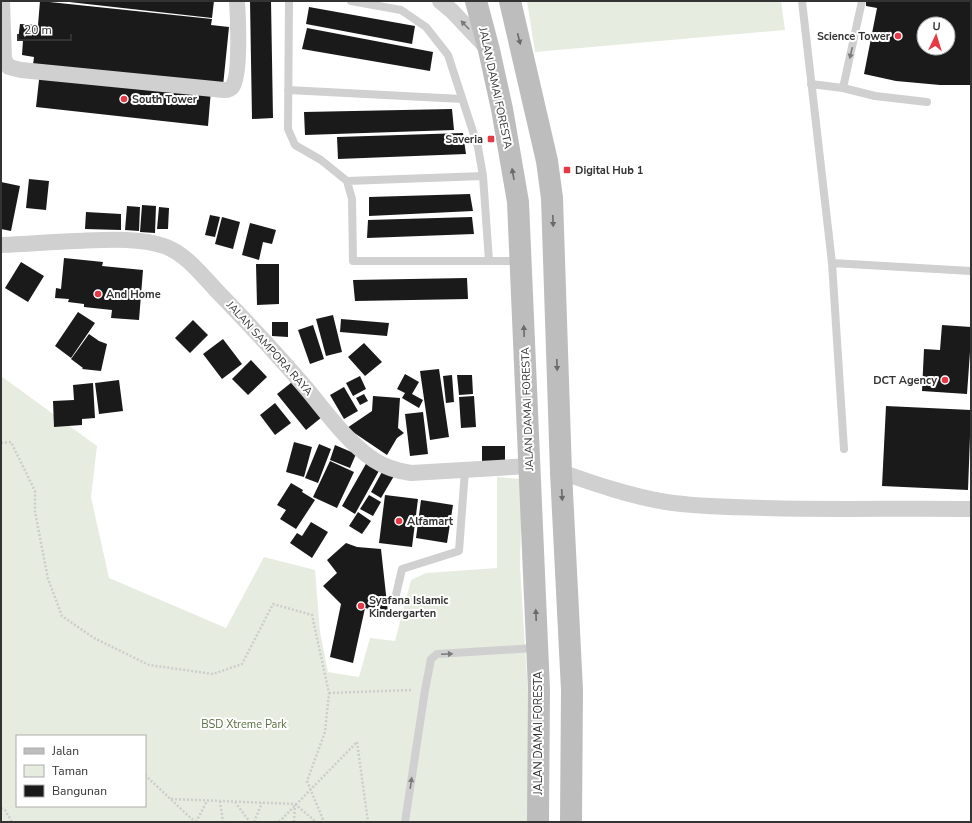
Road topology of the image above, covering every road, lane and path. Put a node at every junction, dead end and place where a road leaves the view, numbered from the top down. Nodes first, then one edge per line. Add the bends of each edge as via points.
1 (2, 1) edge
2 (237, 1) edge
3 (289, 1) edge
4 (351, 1) edge
5 (440, 1) edge
6 (476, 1) edge
7 (510, 1) edge
8 (802, 1) edge
9 (862, 1) edge
10 (489, 50) junction
11 (811, 84) junction
12 (843, 88) junction
13 (288, 90) junction
14 (462, 99) junction
15 (927, 102) dead end
16 (483, 176) junction
17 (347, 181) junction
18 (552, 198) junction
19 (518, 202) junction
20 (1, 245) edge
21 (489, 261) junction
22 (521, 261) junction
23 (832, 263) junction
24 (971, 270) edge
25 (1, 443) edge
26 (844, 450) dead end
27 (530, 466) junction
28 (465, 470) junction
29 (561, 472) junction
30 (971, 509) edge
31 (396, 599) dead end
32 (537, 648) junction
33 (425, 690) junction
34 (538, 690) junction
35 (572, 690) junction
36 (329, 693) junction
37 (146, 776) edge
38 (310, 789) junction
39 (171, 799) junction
40 (207, 801) junction
41 (220, 801) junction
42 (234, 802) junction
43 (262, 803) junction
44 (295, 804) junction
45 (1, 808) edge
46 (12, 822) edge
47 (196, 822) edge
48 (223, 822) edge
49 (250, 822) edge
50 (254, 822) edge
51 (279, 822) edge
52 (294, 822) edge
53 (316, 822) edge
54 (324, 822) edge
55 (368, 822) edge
56 (405, 822) edge
57 (538, 822) edge
58 (571, 822) edge

1 - 2 street via 4,60 9,67 224,90 234,86 236,76
3 - 13 lane
4 - 14 lane via 401,10 426,27 448,55
10 -> 5 street
6 - 10 main road, JALAN DAMAI FORESTA
7 -> 18 main road via 547,161
8 - 11 lane
9 -> 12 lane
19 -> 10 main road, JALAN DAMAI FORESTA
11 - 12 lane
11 - 23 lane
12 - 15 lane via 875,96
13 - 14 lane
13 - 17 lane via 288,129 295,145 321,160
14 - 16 lane via 478,147
16 - 17 lane
16 - 21 lane
17 - 21 lane via 352,199 353,261
18 - 19 main road
18 -> 29 main road
19 - 22 main road, JALAN DAMAI FORESTA
20 - 28 street, JALAN SAMPORA RAYA via 124,240 162,245 175,251 192,264 256,331 334,423 373,460 384,466 411,473
21 - 22 lane
27 -> 22 main road, JALAN DAMAI FORESTA
23 - 24 lane
23 - 26 lane
25 - 36 path via 11,442 36,491 35,512 48,579 62,616 94,638 149,666 213,674 242,664 273,604 312,615
27 - 28 street, JALAN SAMPORA RAYA
32 -> 27 main road, JALAN DAMAI FORESTA
28 - 31 lane via 459,551 402,569
29 - 30 street via 643,497 666,502 721,507 817,510
29 -> 35 main road
33 -> 32 lane via 431,659 437,654
32 - 34 main road, JALAN DAMAI FORESTA
33 - 36 path
56 -> 33 lane
34 - 35 main road
34 - 57 main road, JALAN DAMAI FORESTA
35 - 58 main road
36 - 38 path via 325,732 307,781
37 - 39 path
38 - 44 path
38 - 54 path
38 - 55 path via 357,742
39 - 40 path
39 - 47 path
40 - 41 path
40 - 47 path
41 - 42 path
41 - 48 path
42 - 43 path
42 - 49 path
43 - 44 path
43 - 50 path
44 - 51 path
44 - 52 path
44 - 53 path
45 - 46 path

